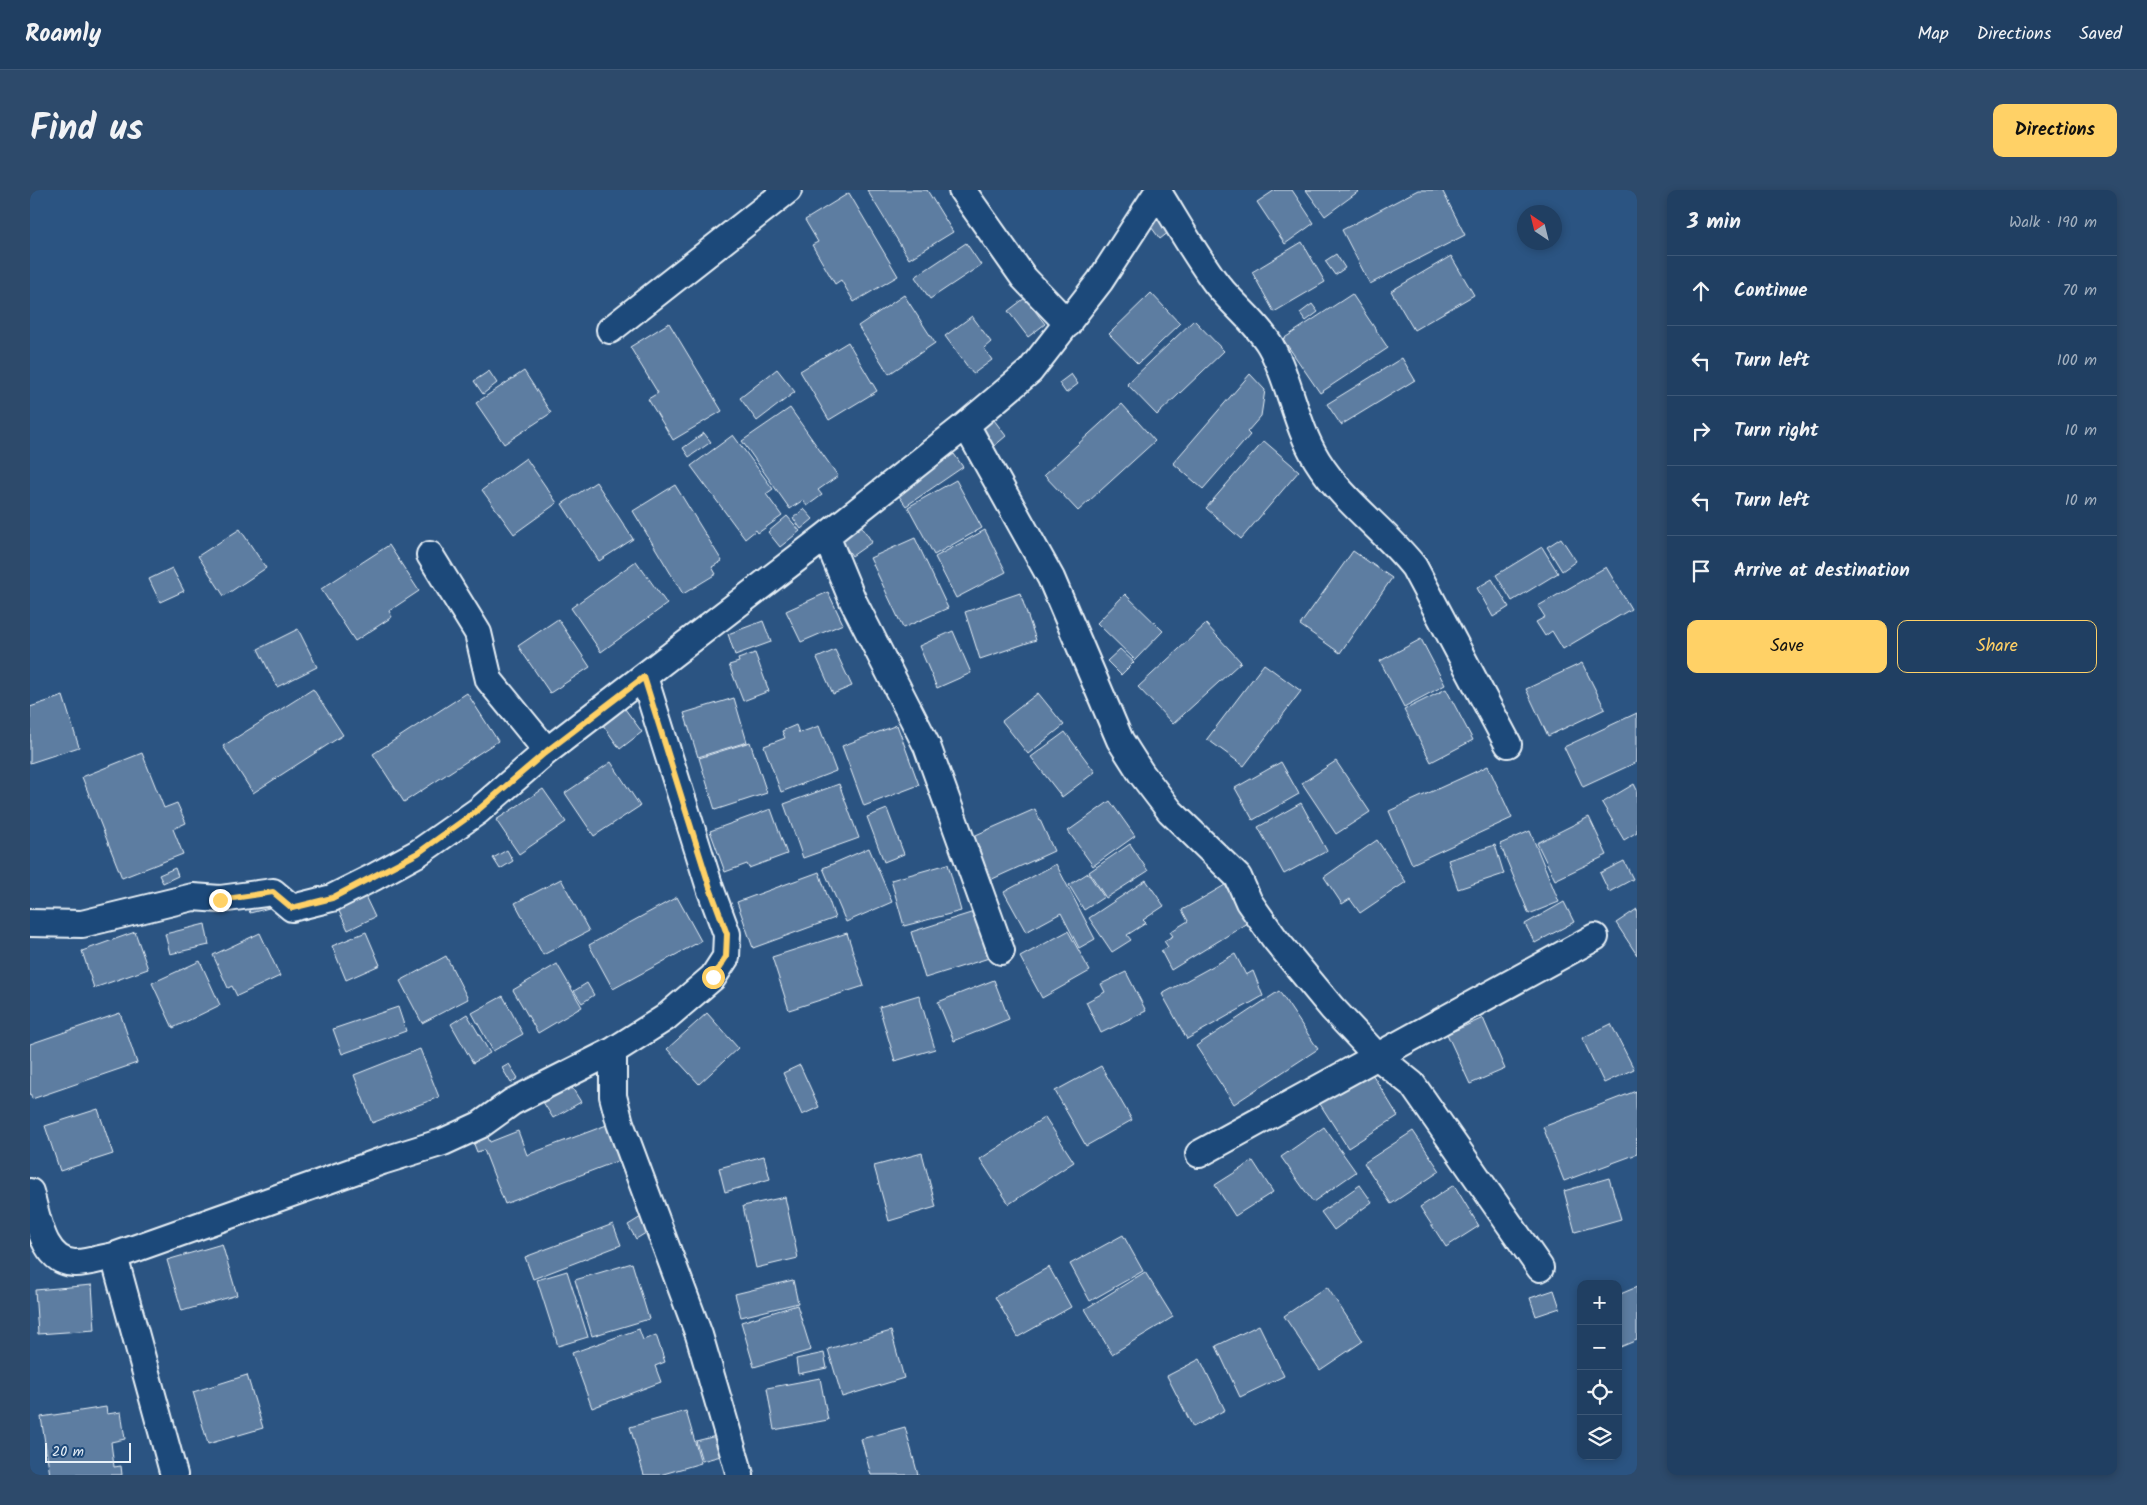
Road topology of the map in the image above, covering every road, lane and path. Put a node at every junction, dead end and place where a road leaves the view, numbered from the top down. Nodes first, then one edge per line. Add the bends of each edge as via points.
1 (788, 190) edge
2 (962, 190) edge
3 (1159, 191) edge
4 (1068, 324) junction
5 (610, 330) dead end
6 (966, 425) junction
7 (826, 536) junction
8 (430, 555) dead end
9 (644, 677) junction
10 (1508, 744) dead end
11 (547, 751) junction
12 (30, 923) edge
13 (1595, 937) dead end
14 (1001, 951) dead end
15 (613, 1050) junction
16 (1377, 1056) junction
17 (1199, 1154) dead end
18 (30, 1192) edge
19 (114, 1256) junction
20 (1540, 1268) dead end
21 (174, 1475) edge
22 (740, 1475) edge

1 - 5 street
2 - 4 street via 1024,278
3 - 4 street
3 - 10 street via 1213,280 1270,345 1301,429 1317,460 1343,496 1414,567
4 - 6 street via 1030,371
6 - 7 street
6 - 16 street via 1051,578 1120,740 1141,773 1170,811 1238,877 1249,902 1275,939
7 - 9 street
7 - 14 street via 853,601 927,746
8 - 11 street via 478,633 489,680
9 - 11 street
9 - 15 street via 727,934 726,957 713,977 665,1018
11 - 12 street via 478,810 418,853 332,898 292,908 273,892 220,900 193,898 82,924
13 - 16 street
15 - 19 street via 512,1102 480,1125 443,1142
15 - 22 street via 613,1096 620,1123 699,1335
16 - 17 street
16 - 20 street via 1412,1084
18 - 19 street via 44,1239 56,1256 75,1263
19 - 21 street

